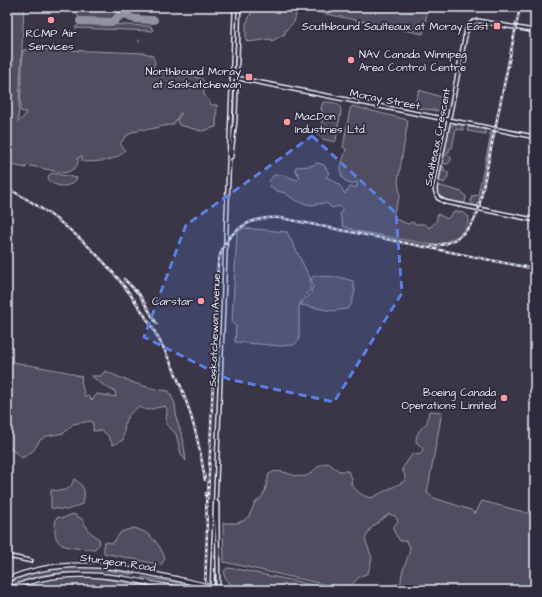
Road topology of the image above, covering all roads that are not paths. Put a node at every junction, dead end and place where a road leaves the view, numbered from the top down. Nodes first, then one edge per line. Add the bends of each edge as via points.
1 (235, 7) edge
2 (239, 7) edge
3 (535, 31) edge
4 (232, 77) junction
5 (236, 78) junction
6 (448, 120) junction
7 (535, 137) edge
8 (230, 161) junction
9 (535, 220) edge
10 (217, 499) junction
11 (7, 556) edge
12 (31, 561) dead end
13 (7, 580) edge
14 (212, 588) edge
15 (218, 589) edge
16 (8, 590) edge
17 (183, 590) edge
18 (227, 590) edge

1 - 4 street, Saskatchewan Avenue
2 - 5 street, Saskatchewan Avenue
3 - 6 street, Saulteaux Crescent via 479,21 471,23 466,32
4 - 5 street, Moray Street
4 - 8 street, Saskatchewan Avenue
5 - 6 street, Moray Street
5 - 8 street, Saskatchewan Avenue via 235,121
6 - 7 street, Moray Street
6 - 9 street, Saulteaux Crescent via 435,186 438,198 445,202
8 - 10 street, Saskatchewan Avenue
10 - 14 street, Saskatchewan Avenue
10 - 15 street, Saskatchewan Avenue
11 - 12 street
13 - 14 main road, Sturgeon Road via 41,569 79,564
14 - 15 main road, Sturgeon Road
15 - 18 main road, Sturgeon Road
16 - 17 main road, Sturgeon Road via 40,578 78,574 105,576

